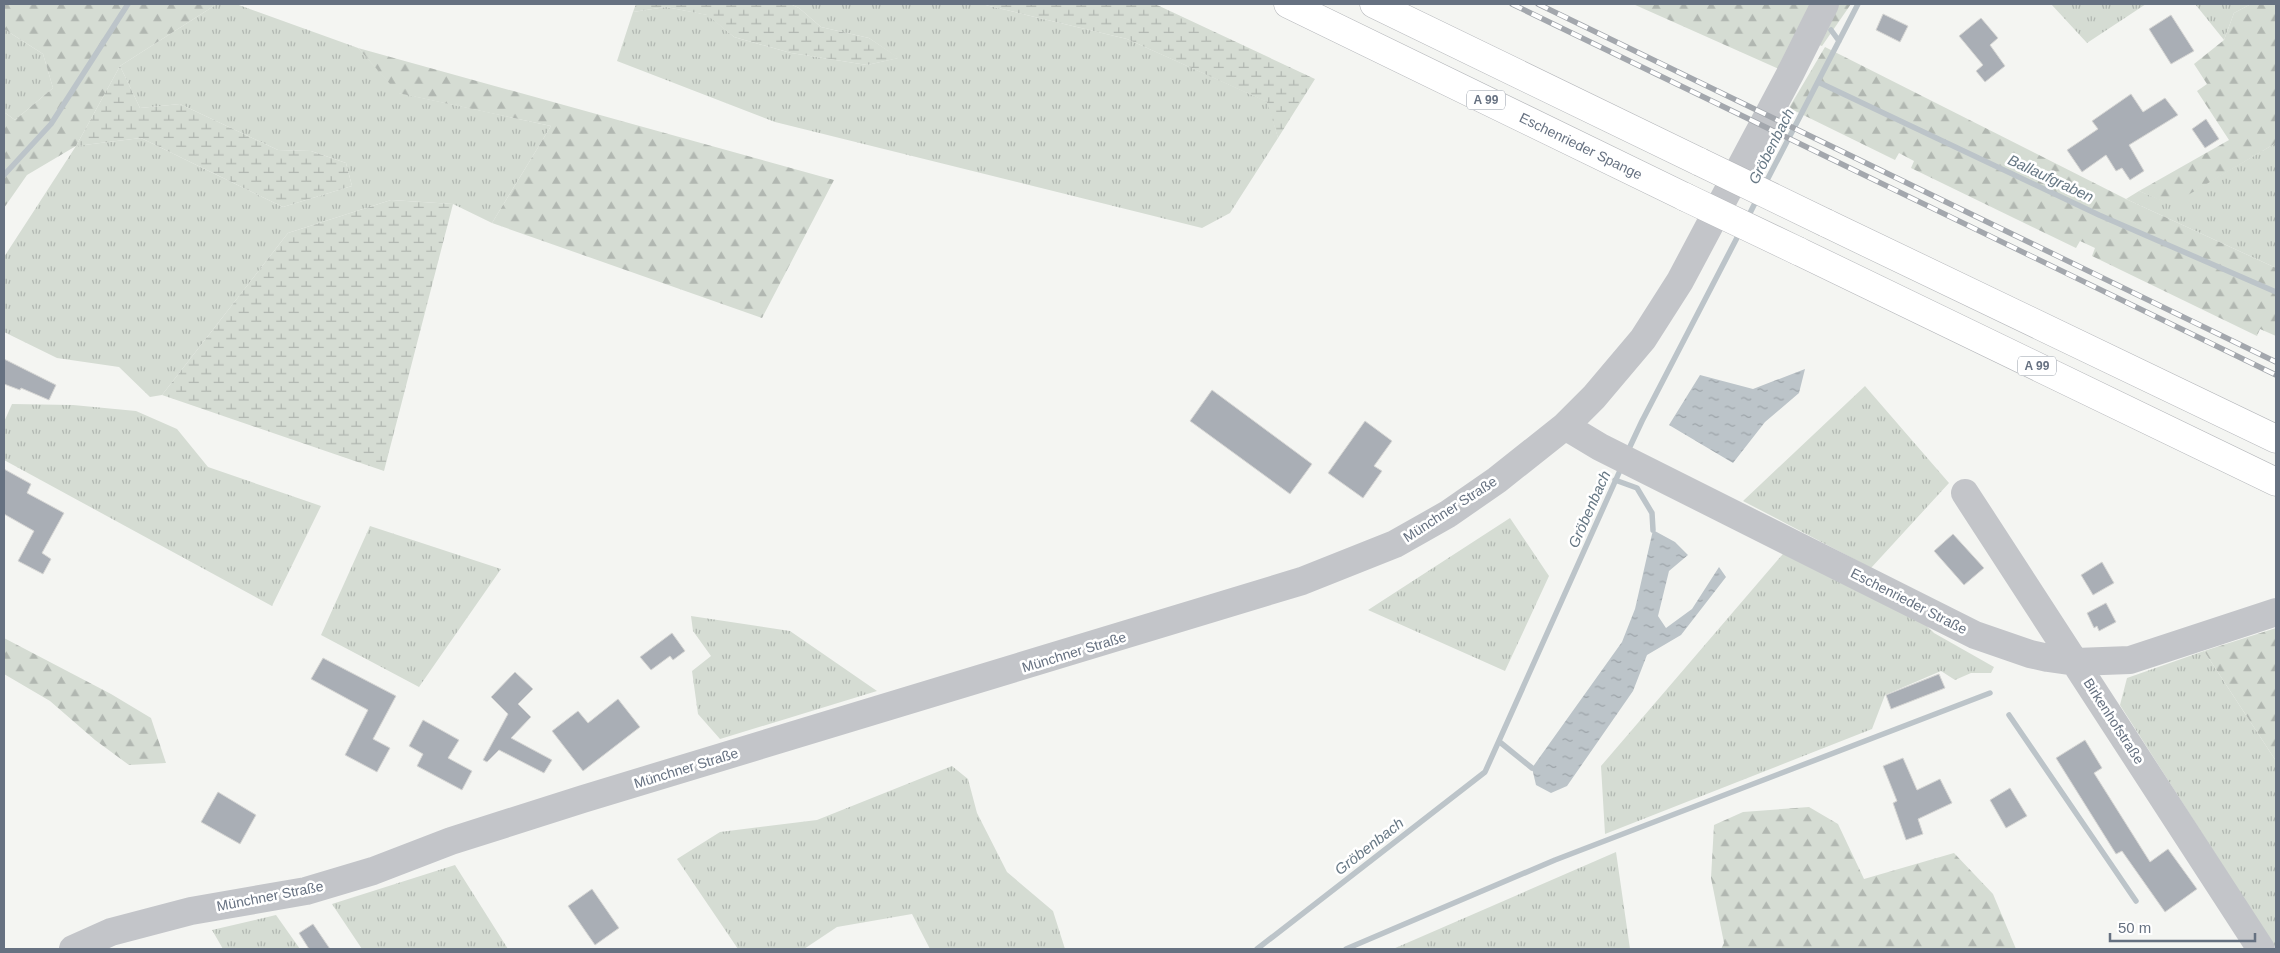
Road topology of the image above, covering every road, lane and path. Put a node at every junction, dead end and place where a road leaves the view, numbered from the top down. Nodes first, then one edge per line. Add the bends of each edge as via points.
1 (1288, 4) edge
2 (1374, 4) edge
3 (1825, 4) edge
4 (1565, 426) junction
5 (2276, 439) edge
6 (2276, 482) edge
7 (1965, 493) dead end
8 (2276, 612) edge
9 (2076, 662) junction
10 (73, 949) edge
11 (2261, 949) edge

1 - 6 highway, Eschenrieder Spange / A 99, bridge
2 - 5 highway, bridge
3 - 4 street, Münchner Straße via 1680,281 1643,339
4 - 9 street, Eschenrieder Straße via 1600,447 1975,635 2030,654
4 - 10 street, Münchner Straße via 1497,480 1440,519 1395,544 1302,581 583,799 451,841 373,871 306,891 244,900 111,932
7 - 9 street, Birkenhofstraße
8 - 9 street, Eschenrieder Straße via 2130,660
9 - 11 street, Birkenhofstraße

